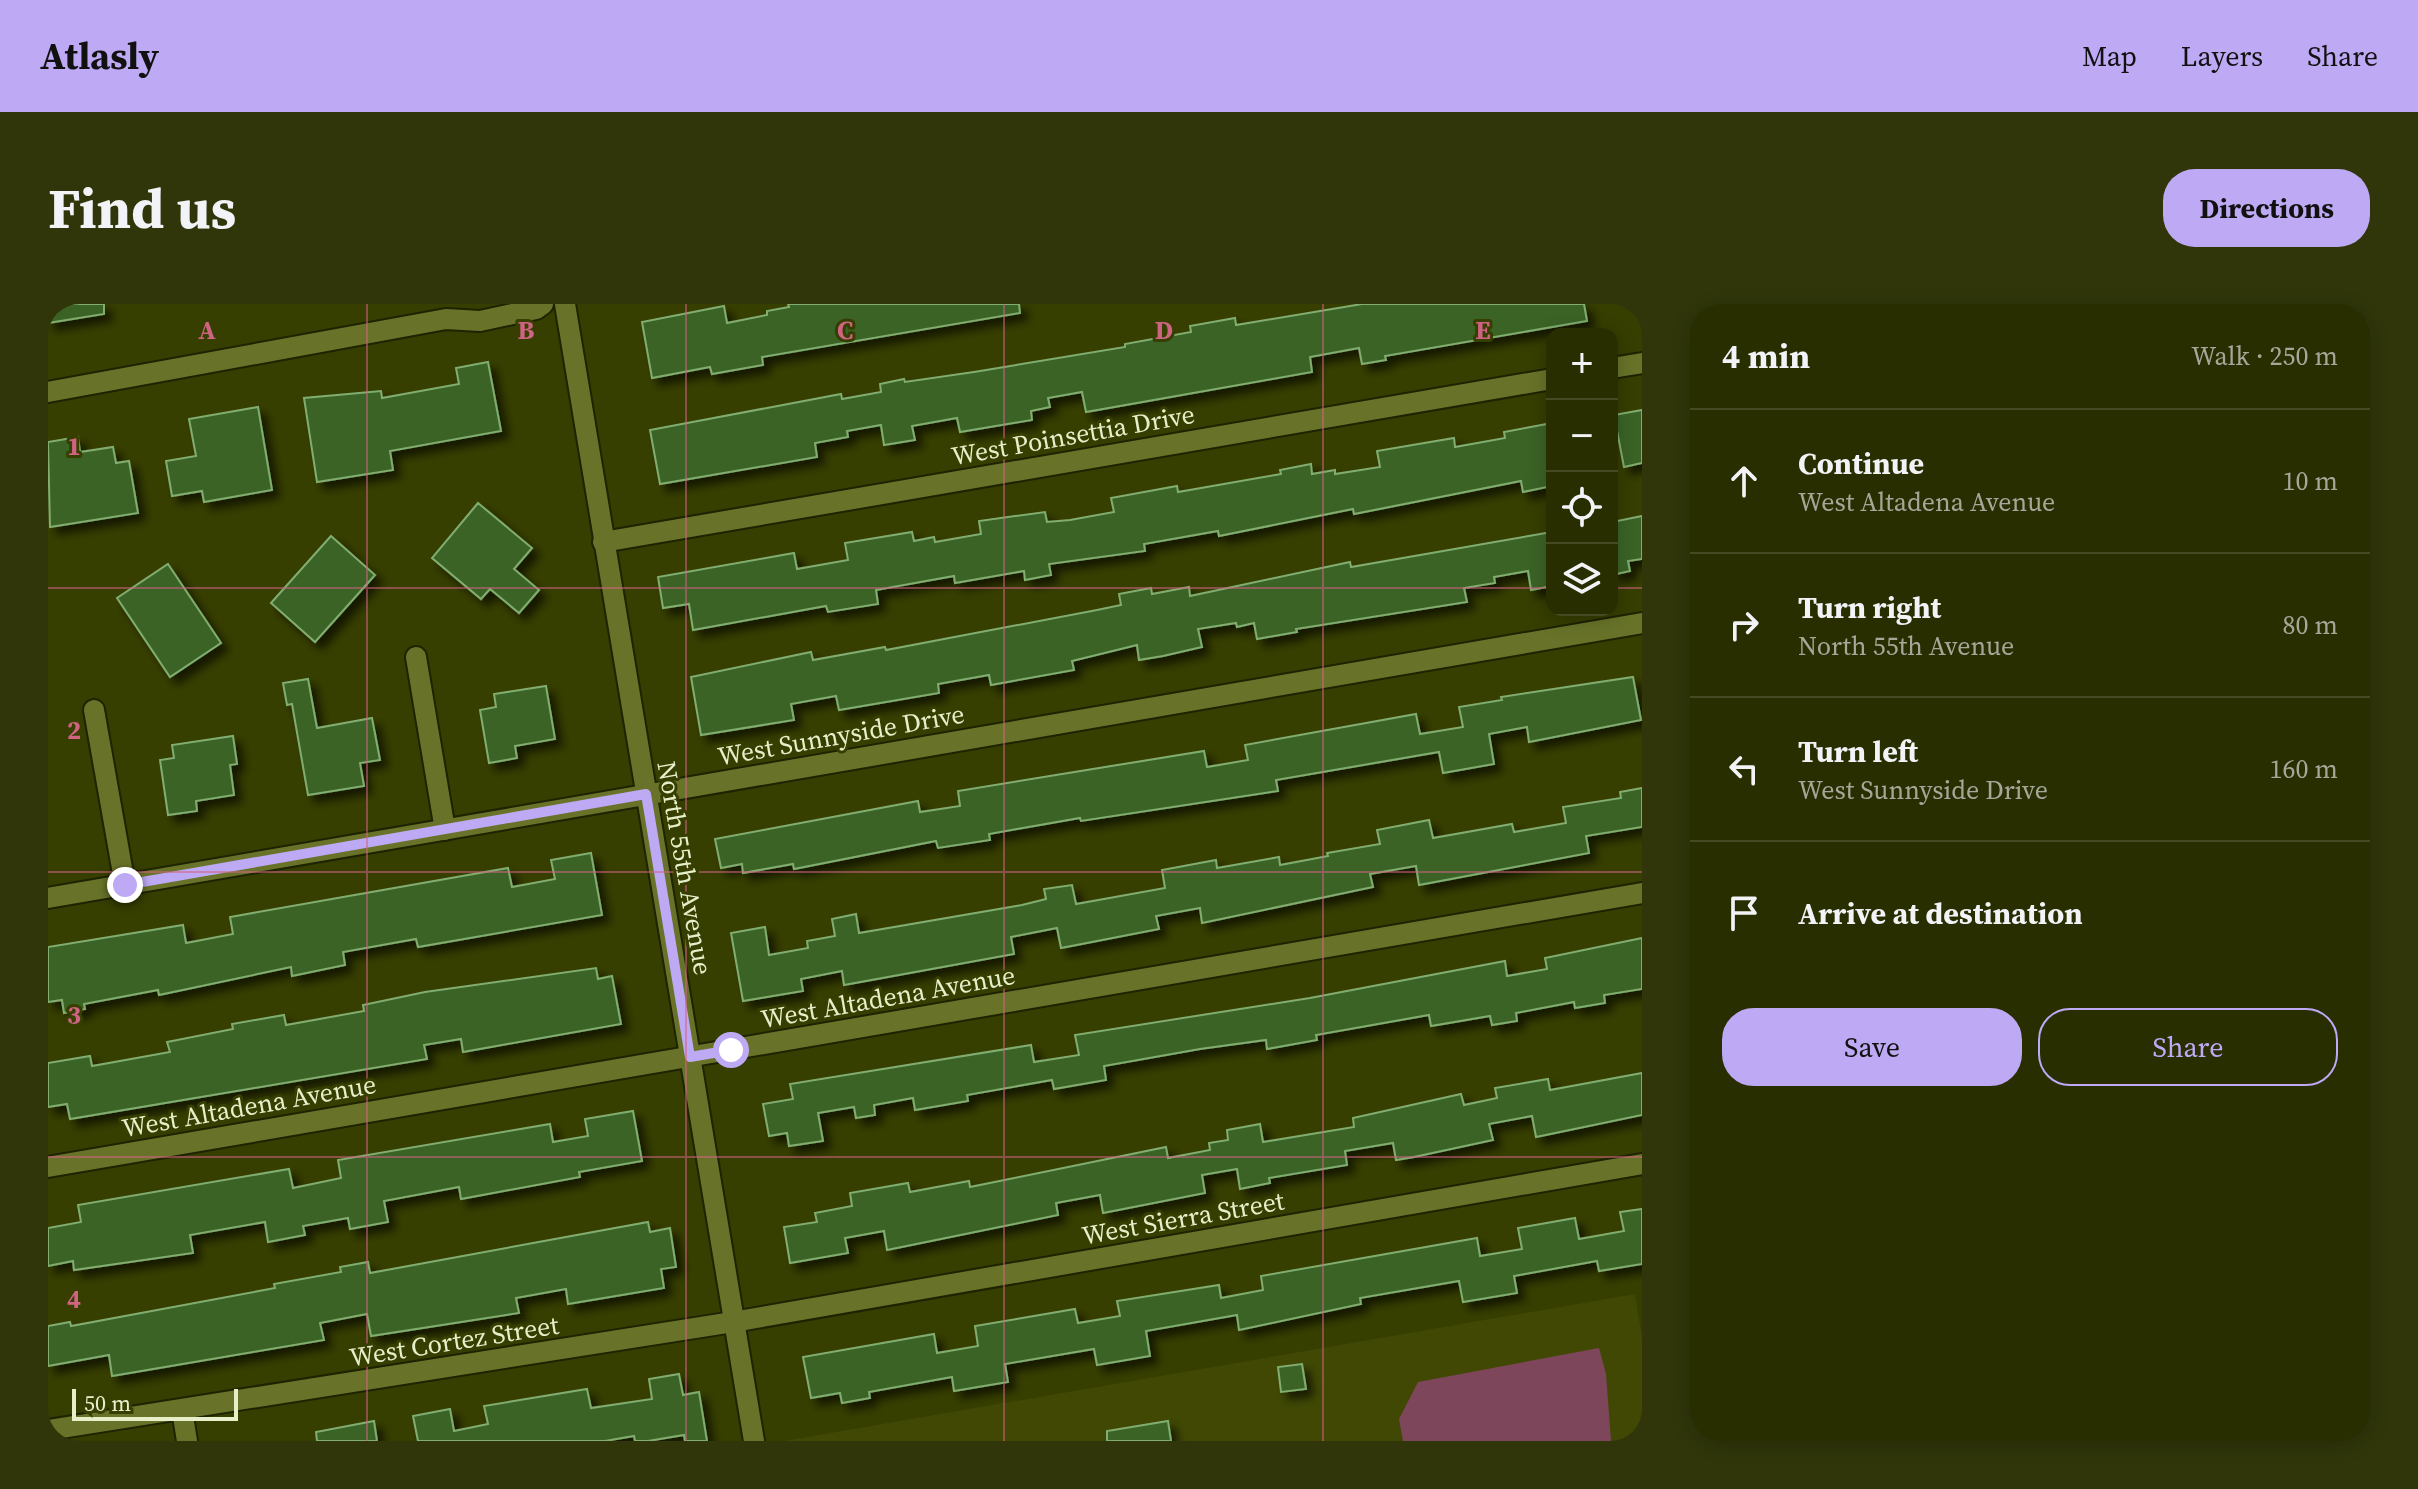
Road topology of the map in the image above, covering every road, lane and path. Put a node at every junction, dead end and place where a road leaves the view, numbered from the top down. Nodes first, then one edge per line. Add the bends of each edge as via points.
1 (467, 304) edge
2 (543, 304) edge
3 (565, 304) edge
4 (446, 319) junction
5 (1642, 363) edge
6 (1618, 367) edge
7 (1546, 380) edge
8 (48, 392) edge
9 (603, 542) junction
10 (1642, 623) edge
11 (416, 657) dead end
12 (94, 710) dead end
13 (646, 794) junction
14 (445, 830) junction
15 (125, 885) junction
16 (1642, 893) edge
17 (48, 898) edge
18 (690, 1057) junction
19 (1642, 1164) edge
20 (48, 1167) edge
21 (733, 1322) junction
22 (182, 1410) junction
23 (48, 1430) edge
24 (187, 1441) edge
25 (754, 1441) edge

1 - 4 street
2 - 4 street via 480,321
3 - 9 street, North 55th Avenue
4 - 8 street
5 - 6 street
7 - 9 street, West Poinsettia Drive
9 - 13 street, North 55th Avenue
10 - 13 street, West Sunnyside Drive
11 - 14 street
12 - 15 street
13 - 14 street, West Sunnyside Drive
13 - 18 street, North 55th Avenue
14 - 15 street, West Sunnyside Drive
15 - 17 street, West Sunnyside Drive
16 - 18 street, West Altadena Avenue
18 - 20 street, West Altadena Avenue
18 - 21 street, North 55th Avenue
19 - 21 street, West Sierra Street
21 - 22 street, West Cortez Street
21 - 25 street, North 55th Avenue
22 - 23 street, West Cortez Street
22 - 24 street

